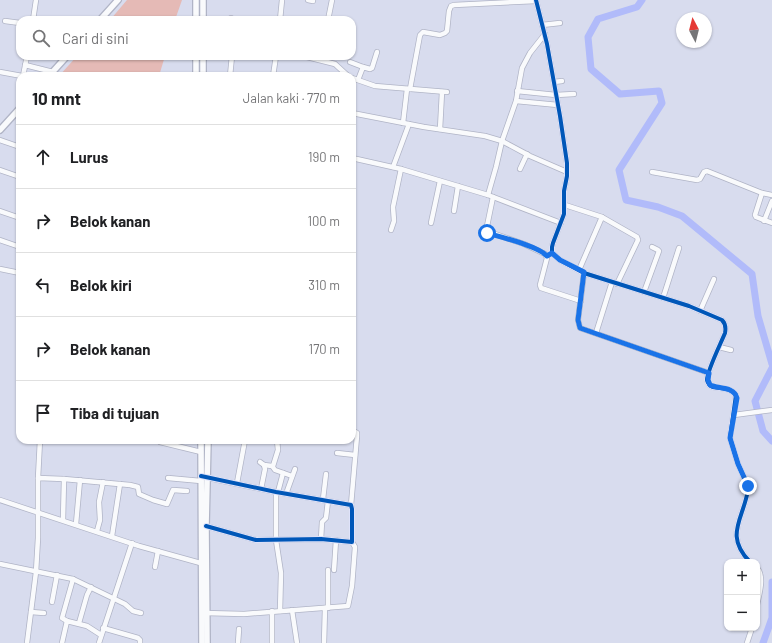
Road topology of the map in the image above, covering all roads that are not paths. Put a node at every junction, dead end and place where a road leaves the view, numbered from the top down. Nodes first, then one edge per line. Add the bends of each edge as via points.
1 (36, 0) edge
2 (118, 0) edge
3 (196, 0) edge
4 (203, 0) edge
5 (282, 0) edge
6 (308, 0) edge
7 (313, 0) edge
8 (332, 0) edge
9 (536, 0) edge
10 (34, 16) edge
11 (104, 16) edge
12 (196, 16) edge
13 (203, 16) edge
14 (280, 16) edge
15 (329, 16) edge
16 (5, 21) dead end
17 (16, 23) edge
18 (560, 23) dead end
19 (542, 25) junction
20 (545, 34) junction
21 (377, 52) dead end
22 (26, 60) edge
23 (63, 60) edge
24 (196, 60) edge
25 (203, 60) edge
26 (232, 60) edge
27 (276, 60) edge
28 (326, 60) edge
29 (350, 62) dead end
30 (25, 65) junction
31 (363, 67) junction
32 (0, 72) edge
33 (23, 72) edge
34 (45, 72) edge
35 (53, 72) edge
36 (196, 72) edge
37 (203, 72) edge
38 (230, 72) edge
39 (274, 72) edge
40 (344, 72) edge
41 (16, 75) edge
42 (358, 80) joint
43 (562, 81) dead end
44 (554, 82) junction
45 (409, 89) junction
46 (517, 91) junction
47 (574, 94) dead end
48 (556, 95) junction
49 (516, 101) junction
50 (558, 105) junction
51 (16, 112) edge
52 (356, 115) edge
53 (403, 123) junction
54 (409, 124) junction
55 (440, 129) junction
56 (0, 130) edge
57 (0, 140) edge
58 (502, 141) junction
59 (16, 146) edge
60 (527, 154) junction
61 (356, 159) edge
62 (393, 167) junction
63 (401, 169) junction
64 (520, 169) dead end
65 (0, 170) edge
66 (567, 172) junction
67 (652, 172) dead end
68 (16, 176) edge
69 (440, 181) junction
70 (458, 186) junction
71 (762, 193) junction
72 (772, 195) edge
73 (490, 196) junction
74 (772, 201) edge
75 (565, 205) junction
76 (0, 211) edge
77 (454, 211) dead end
78 (16, 217) edge
79 (602, 217) junction
80 (764, 221) junction
81 (431, 223) dead end
82 (561, 223) junction
83 (772, 223) edge
84 (391, 230) dead end
85 (0, 240) edge
86 (16, 246) edge
87 (652, 247) dead end
88 (679, 248) dead end
89 (552, 253) junction
90 (547, 256) junction
91 (0, 269) edge
92 (582, 271) junction
93 (16, 272) edge
94 (714, 280) dead end
95 (614, 283) junction
96 (644, 292) junction
97 (662, 298) junction
98 (581, 301) junction
99 (700, 311) junction
100 (596, 333) junction
101 (719, 347) junction
102 (731, 350) dead end
103 (709, 373) junction
104 (772, 410) edge
105 (734, 415) junction
106 (356, 432) edge
107 (40, 444) edge
108 (168, 444) edge
109 (201, 444) edge
110 (208, 444) edge
111 (244, 444) edge
112 (277, 444) edge
113 (201, 452) junction
114 (337, 453) dead end
115 (355, 455) junction
116 (273, 466) junction
117 (295, 469) dead end
118 (283, 473) junction
119 (326, 474) dead end
120 (292, 476) junction
121 (208, 477) junction
122 (38, 478) junction
123 (168, 478) dead end
124 (64, 479) junction
125 (201, 479) junction
126 (80, 480) junction
127 (103, 482) junction
128 (237, 483) junction
129 (120, 484) junction
130 (261, 489) junction
131 (187, 491) dead end
132 (277, 492) junction
133 (286, 494) junction
134 (322, 499) junction
135 (0, 500) edge
136 (328, 501) junction
137 (352, 505) junction
138 (37, 512) junction
139 (63, 520) junction
140 (76, 524) junction
141 (206, 526) junction
142 (97, 531) junction
143 (112, 536) junction
144 (321, 539) junction
145 (276, 540) junction
146 (336, 540) junction
147 (352, 542) junction
148 (132, 543) junction
149 (158, 551) junction
150 (748, 559) edge
151 (0, 564) edge
152 (204, 564) junction
153 (155, 567) dead end
154 (328, 570) dead end
155 (334, 570) dead end
156 (36, 572) junction
157 (760, 572) edge
158 (57, 575) junction
159 (73, 579) junction
160 (760, 585) edge
161 (92, 587) junction
162 (114, 598) junction
163 (52, 602) dead end
164 (327, 608) junction
165 (292, 610) junction
166 (272, 611) junction
167 (280, 611) junction
168 (31, 612) junction
169 (44, 613) dead end
170 (141, 613) dead end
171 (204, 613) junction
172 (62, 618) junction
173 (79, 623) junction
174 (104, 628) junction
175 (239, 629) dead end
176 (751, 631) edge
177 (101, 635) junction
178 (27, 643) edge
179 (62, 643) edge
180 (99, 643) edge
181 (140, 643) edge
182 (202, 643) edge
183 (207, 643) edge
184 (238, 643) edge
185 (272, 643) edge
186 (297, 643) edge
187 (324, 643) edge
188 (747, 643) edge

1 - 10 street
2 - 11 main road
3 - 12 main road
4 - 13 main road
5 - 14 street
6 - 7 street
8 - 15 street
9 - 19 street
9 - 45 street via 451,6 445,33 440,35 423,32 420,35
16 - 17 street
18 - 19 street
19 - 20 street
20 - 44 street
20 - 46 street via 525,62
21 - 31 street via 372,68
22 - 30 street
23 - 35 main road
24 - 36 main road
25 - 37 main road
26 - 38 street
27 - 39 street
28 - 40 street
29 - 31 street
30 - 33 street
30 - 34 street
31 - 42 street
32 - 41 street
42 - 45 street via 375,86
43 - 44 street
44 - 48 street
45 - 53 street
45 - 55 street via 445,92
46 - 48 street
46 - 49 street
47 - 48 street
48 - 50 street
49 - 50 street
49 - 58 street
50 - 66 street
51 - 56 main road
52 - 53 street
53 - 54 street
54 - 55 street
54 - 62 street
55 - 58 street
57 - 59 street
58 - 60 street
58 - 73 street
60 - 64 street
60 - 66 street
61 - 62 street
62 - 63 street
63 - 69 street
63 - 84 street
65 - 68 street
66 - 75 street
67 - 71 street via 697,180 707,171
69 - 70 street
69 - 81 street
70 - 73 street
70 - 77 street
71 - 72 street
71 - 80 street via 755,215
73 - 82 street
73 - 90 street via 486,231 524,244
74 - 80 street
75 - 79 street
75 - 82 street
76 - 78 street
79 - 92 street
79 - 95 street via 638,238
80 - 83 street
82 - 89 street
85 - 86 street
87 - 96 street via 659,252
88 - 97 street
89 - 90 street
89 - 92 street
90 - 98 street via 541,288
91 - 93 street
92 - 95 street
92 - 98 street
94 - 99 street
95 - 96 street
95 - 100 street
96 - 97 street
97 - 99 street
98 - 100 street via 578,324 583,329
99 - 101 street via 724,323 726,329
100 - 103 street
101 - 102 street
101 - 103 street
103 - 105 street via 710,385 730,390 736,395
104 - 105 street
105 - 150 street via 730,438 748,486 736,537
106 - 115 street
107 - 122 street
108 - 113 street
109 - 113 main road
110 - 121 main road
111 - 128 street
112 - 116 street
113 - 125 main road
114 - 115 street
115 - 137 street
116 - 118 street via 275,470
116 - 130 street via 262,463 265,469
117 - 120 street
118 - 120 street
118 - 132 street
119 - 134 street
120 - 133 street
121 - 125 street
121 - 128 street
121 - 141 main road
122 - 124 street
122 - 138 street
123 - 125 street
124 - 126 street
124 - 139 street
125 - 152 main road
126 - 127 street
126 - 140 street
127 - 129 street
127 - 142 street
128 - 130 street
129 - 131 street via 137,486 139,494 166,504 173,490
129 - 143 street
130 - 132 street
132 - 133 street
132 - 145 street
133 - 134 street
134 - 136 street
135 - 138 street
136 - 137 street
136 - 144 street via 326,518 322,522
137 - 147 street
138 - 139 street
138 - 156 street
139 - 140 street
140 - 142 street
141 - 145 street via 244,538
141 - 152 main road
142 - 143 street
143 - 148 street
144 - 145 street
144 - 146 street
145 - 167 street via 281,573
146 - 147 street
146 - 155 street
147 - 164 street via 355,547 349,605
148 - 149 street
148 - 162 street
149 - 152 street
149 - 153 street
151 - 156 street
152 - 171 main road
154 - 164 street
156 - 158 street
156 - 168 street
157 - 160 street
158 - 159 street
158 - 163 street
159 - 161 street
159 - 172 street
161 - 162 street
161 - 173 street
162 - 170 street via 133,611
162 - 174 street
164 - 165 street
164 - 187 street
165 - 167 street
165 - 186 street
166 - 167 street
166 - 171 street via 244,614
166 - 185 street
168 - 169 street
168 - 178 street
171 - 182 main road
171 - 183 main road
172 - 173 street
172 - 179 street
173 - 177 street
174 - 177 street
174 - 181 street via 138,638
175 - 184 street
176 - 188 street
177 - 180 street

